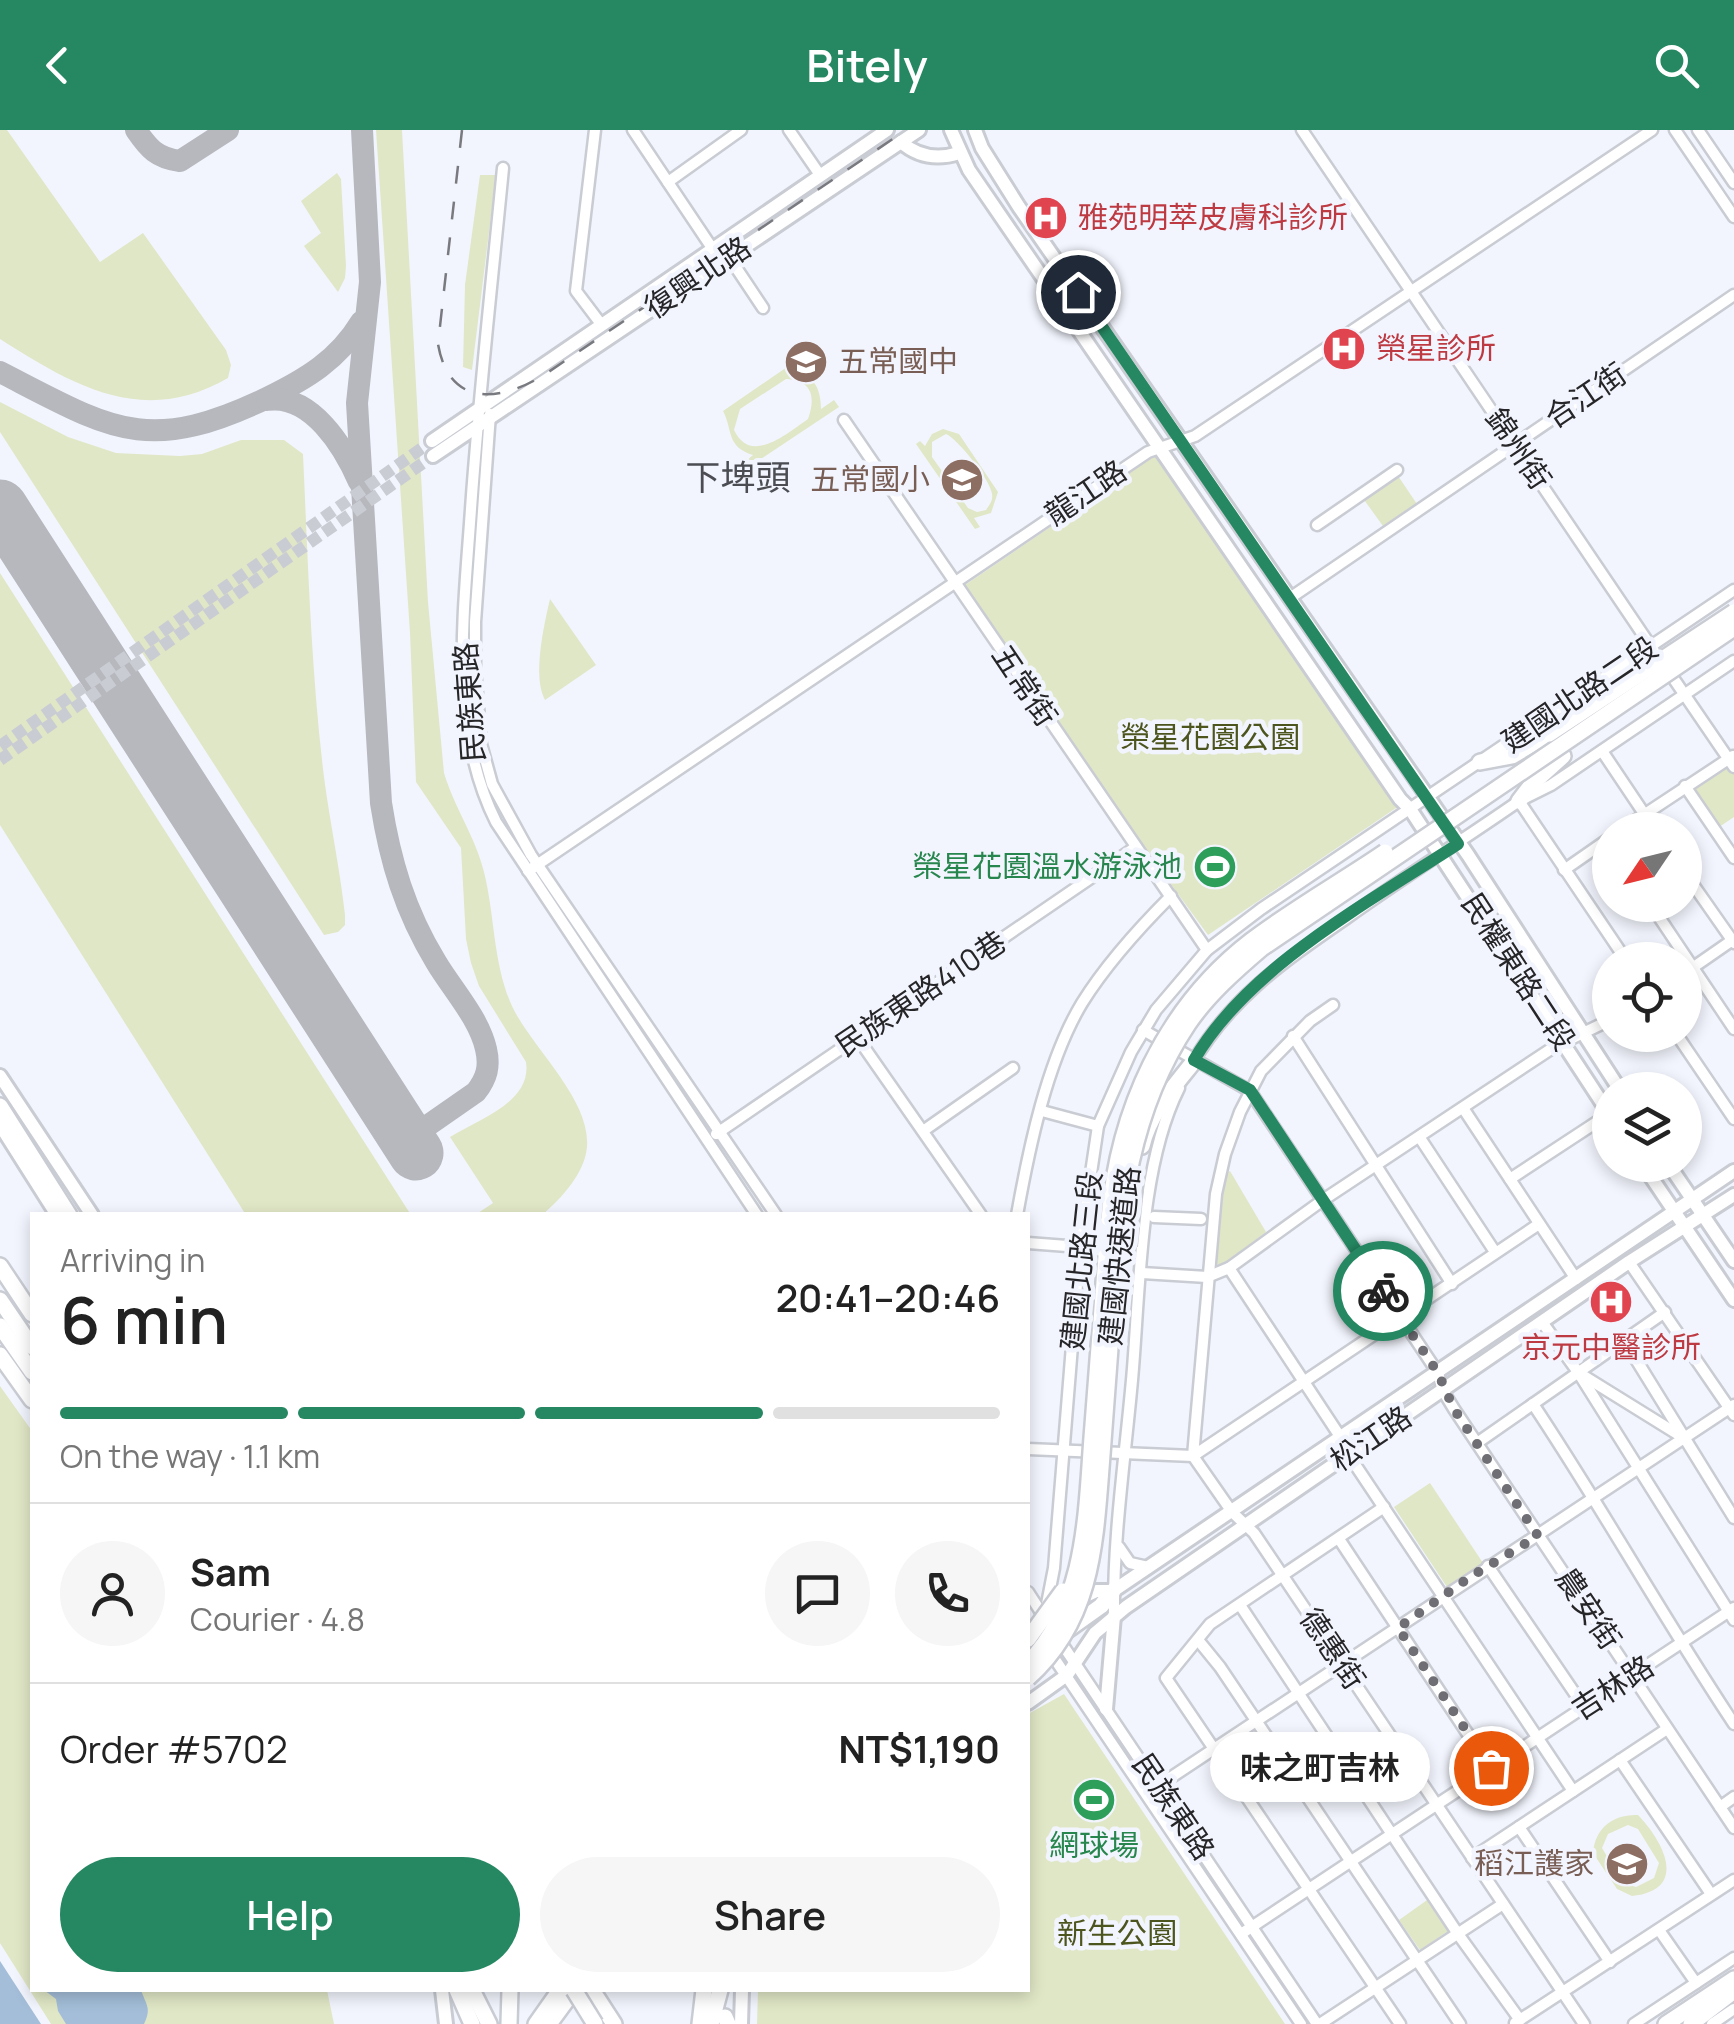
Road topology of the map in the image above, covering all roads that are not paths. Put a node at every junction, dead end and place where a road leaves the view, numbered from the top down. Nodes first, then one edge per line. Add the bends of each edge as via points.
1 (595, 130) edge
2 (632, 130) edge
3 (742, 130) edge
4 (789, 130) edge
5 (887, 130) edge
6 (919, 130) edge
7 (951, 130) edge
8 (1302, 130) edge
9 (1652, 130) edge
10 (1675, 130) edge
11 (1698, 130) edge
12 (978, 132) edge
13 (901, 142) junction
14 (959, 153) junction
15 (502, 168) dead end
16 (820, 175) junction
17 (668, 182) junction
18 (1734, 183) edge
19 (1734, 217) edge
20 (712, 248) junction
21 (728, 258) junction
22 (1411, 292) junction
23 (1734, 295) edge
24 (764, 308) dead end
25 (601, 324) junction
26 (484, 410) junction
27 (844, 420) dead end
28 (477, 426) junction
29 (432, 441) tunnel mouth
30 (1180, 441) junction
31 (1515, 445) junction
32 (1160, 447) junction
33 (433, 456) tunnel mouth
34 (1397, 470) dead end
35 (1317, 525) dead end
36 (953, 582) junction
37 (1734, 590) edge
38 (1290, 598) junction
39 (1734, 612) edge
40 (1734, 620) edge
41 (1734, 628) edge
42 (1734, 641) edge
43 (1652, 646) junction
44 (1734, 661) edge
45 (1684, 694) junction
46 (1602, 751) junction
47 (1732, 760) edge
48 (1480, 762) junction
49 (1685, 786) junction
50 (1426, 798) junction
51 (1519, 801) junction
52 (1410, 809) junction
53 (1643, 812) edge
54 (1647, 812) edge
55 (1458, 844) junction
56 (1136, 847) junction
57 (1592, 852) edge
58 (1441, 854) junction
59 (1734, 858) edge
60 (533, 868) junction
61 (1564, 870) junction
62 (1171, 896) junction
63 (1702, 897) edge
64 (1733, 941) edge
65 (1614, 942) edge
66 (1207, 950) junction
67 (1702, 961) edge
68 (1702, 987) edge
69 (1333, 1004) dead end
70 (1592, 1029) edge
71 (1143, 1030) junction
72 (1734, 1030) edge
73 (1583, 1034) junction
74 (1293, 1036) junction
75 (857, 1037) junction
76 (1565, 1042) junction
77 (1690, 1052) edge
78 (1193, 1062) junction
79 (1012, 1068) dead end
80 (1608, 1072) edge
81 (0, 1080) edge
82 (1592, 1085) edge
83 (1250, 1090) junction
84 (1734, 1094) edge
85 (1723, 1101) junction
86 (0, 1106) edge
87 (1464, 1108) junction
88 (1042, 1111) junction
89 (1734, 1119) edge
90 (0, 1125) edge
91 (1098, 1126) junction
92 (1592, 1126) edge
93 (720, 1130) junction
94 (923, 1131) junction
95 (0, 1137) edge
96 (1420, 1138) junction
97 (706, 1140) junction
98 (1376, 1165) junction
99 (1734, 1171) edge
100 (1510, 1179) junction
101 (1655, 1182) edge
102 (1680, 1182) edge
103 (1088, 1188) junction
104 (1103, 1190) dead end
105 (1734, 1195) edge
106 (1323, 1200) junction
107 (1692, 1201) junction
108 (52, 1212) edge
109 (52, 1212) edge
110 (68, 1212) edge
111 (82, 1212) edge
112 (90, 1212) edge
113 (754, 1212) edge
114 (774, 1212) edge
115 (979, 1212) edge
116 (1018, 1212) edge
117 (1676, 1212) junction
118 (1702, 1216) junction
119 (1154, 1217) dead end
120 (1200, 1219) dead end
121 (1539, 1224) junction
122 (1684, 1225) junction
123 (1030, 1243) edge
124 (1080, 1247) junction
125 (1495, 1252) junction
126 (1734, 1261) edge
127 (1629, 1262) junction
128 (0, 1266) edge
129 (1229, 1268) junction
130 (1142, 1273) junction
131 (1207, 1278) junction
132 (1576, 1279) junction
133 (1452, 1284) junction
134 (0, 1300) edge
135 (1734, 1300) edge
136 (30, 1311) edge
137 (1664, 1312) junction
138 (1402, 1319) junction
139 (1542, 1322) junction
140 (0, 1326) edge
141 (1624, 1340) junction
142 (30, 1344) edge
143 (0, 1355) edge
144 (30, 1369) edge
145 (1578, 1372) junction
146 (1438, 1373) junction
147 (1303, 1382) junction
148 (1443, 1390) junction
149 (30, 1397) edge
150 (1533, 1404) junction
151 (1732, 1410) edge
152 (1341, 1438) junction
153 (1684, 1438) junction
154 (1478, 1443) junction
155 (1030, 1449) edge
156 (1063, 1451) junction
157 (1125, 1454) junction
158 (1348, 1454) junction
159 (1193, 1456) junction
160 (1638, 1468) junction
161 (1596, 1498) junction
162 (1384, 1507) junction
163 (1098, 1508) junction
164 (1232, 1512) junction
165 (1734, 1518) edge
166 (1246, 1524) junction
167 (1538, 1536) junction
168 (1339, 1538) junction
169 (1118, 1542) junction
170 (1082, 1546) junction
171 (1488, 1566) junction
172 (1149, 1568) junction
173 (1283, 1576) junction
174 (1113, 1591) junction
175 (1444, 1595) junction
176 (1030, 1599) edge
177 (1240, 1605) junction
178 (1732, 1613) edge
179 (1114, 1616) junction
180 (1038, 1628) edge
181 (1398, 1628) junction
182 (1198, 1640) junction
183 (1680, 1644) junction
184 (1030, 1660) edge
185 (1342, 1664) junction
186 (1071, 1669) junction
187 (1030, 1676) edge
188 (1632, 1676) junction
189 (1299, 1694) junction
190 (1030, 1702) edge
191 (1584, 1707) junction
192 (1106, 1709) junction
193 (1257, 1722) junction
194 (1734, 1724) edge
195 (1668, 1728) junction
196 (1538, 1738) junction
197 (1213, 1750) junction
198 (1620, 1760) junction
199 (1491, 1768) junction
200 (1158, 1786) junction
201 (1573, 1791) junction
202 (1734, 1797) edge
203 (1436, 1805) junction
204 (1720, 1806) junction
205 (1519, 1827) junction
206 (1734, 1828) edge
207 (1392, 1834) junction
208 (1472, 1858) junction
209 (1351, 1861) junction
210 (1734, 1880) edge
211 (1308, 1889) junction
212 (1711, 1894) junction
213 (1503, 1904) junction
214 (1252, 1926) junction
215 (1659, 1930) junction
216 (1241, 1934) junction
217 (1458, 1934) junction
218 (1734, 1958) edge
219 (1418, 1961) junction
220 (1610, 1962) junction
221 (1734, 1979) edge
222 (1696, 1983) junction
223 (1375, 1988) junction
224 (1734, 1990) edge
225 (442, 1992) edge
226 (458, 1992) edge
227 (473, 1992) edge
228 (510, 1992) edge
229 (559, 1992) edge
230 (573, 1992) edge
231 (575, 1992) edge
232 (593, 1992) edge
233 (704, 1992) edge
234 (720, 1992) edge
235 (742, 1992) edge
236 (1564, 1994) junction
237 (1734, 2009) edge
238 (721, 2022) edge
239 (1517, 2022) edge
240 (446, 2024) edge
241 (472, 2024) edge
242 (488, 2024) edge
243 (509, 2024) edge
244 (536, 2024) edge
245 (549, 2024) edge
246 (595, 2024) edge
247 (614, 2024) edge
248 (700, 2024) edge
249 (742, 2024) edge
250 (1301, 2024) edge
251 (1318, 2024) edge
252 (1400, 2024) edge
253 (1460, 2024) edge
254 (1584, 2024) edge
255 (1634, 2024) edge
256 (1666, 2024) edge
257 (1682, 2024) edge
258 (1691, 2024) edge
259 (1712, 2024) edge

1 - 25 street via 576,291
2 - 17 street
3 - 17 street
4 - 16 street
5 - 16 main road, 復興北路
6 - 13 main road, 復興北路
7 - 14 main road, 民權東路二段
8 - 22 street, 錦州街
9 - 22 street, 龍江路
10 - 19 street
11 - 18 street
12 - 30 main road, 民權東路二段 via 1019,207
13 - 14 main road via 931,157
13 - 21 main road, 復興北路
14 - 32 main road, 民權東路二段
15 - 26 street, 民族東路
16 - 20 main road, 復興北路
17 - 20 street
20 - 21 street
20 - 25 main road, 復興北路
21 - 24 street
21 - 26 main road, 復興北路
22 - 30 street, 龍江路
22 - 31 street, 錦州街
23 - 31 street, 合江街
25 - 26 main road, 復興北路
26 - 28 main road, 復興北路
26 - 29 main road
26 - 60 street, 民族東路 via 476,706 492,784
27 - 36 street, 五常街
28 - 33 main road, 復興北路
28 - 60 street, 民族東路 via 464,636 466,726 486,801
30 - 32 street, 龍江路
30 - 38 main road, 民權東路二段
31 - 38 street, 合江街
31 - 43 street, 錦州街
32 - 36 street, 龍江路
32 - 52 main road, 民權東路二段
34 - 35 street
36 - 56 street, 五常街
36 - 60 street, 龍江路
37 - 43 street, 建國北路二段
38 - 50 main road, 民權東路二段
39 - 48 highway, bridge via 1550,734 1512,756
40 - 170 highway, 建國快速道路, bridge via 1252,941 1172,1026 1134,1098 1116,1168
41 - 163 highway, 建國快速道路, bridge via 1262,948 1190,1021 1143,1112 1120,1209
42 - 51 highway via 1563,756
43 - 45 street, 錦州街
43 - 48 street, 建國北路二段
44 - 45 street, 建國北路二段
45 - 46 street, 建國北路二段
45 - 47 street, 錦州街
46 - 51 street, 建國北路二段
46 - 53 street
47 - 49 street
48 - 50 street, 建國北路二段
49 - 54 street
49 - 59 street
50 - 52 street, 建國北路三段
50 - 55 main road, 民權東路二段
51 - 55 street, 建國北路二段
51 - 61 street
52 - 58 main road, 民權東路二段
52 - 66 street, 建國北路三段
55 - 58 street, 建國北路三段
55 - 73 main road, 民權東路二段
56 - 62 street, 五常街
56 - 75 street, 民族東路410巷
57 - 61 street
58 - 76 main road, 民權東路二段
58 - 78 street, 建國北路三段 via 1248,990
60 - 93 street, 民族東路
60 - 97 street, 民族東路
61 - 65 street
62 - 66 street, 五常街
62 - 88 street via 1092,988 1059,1051
63 - 64 street
64 - 67 street
66 - 71 street, 建國北路三段
68 - 72 street
69 - 74 street
70 - 73 street
71 - 78 street, 農安街
71 - 91 street, 建國北路三段
73 - 76 street
73 - 80 main road, 民權東路二段
74 - 83 street
74 - 98 street
75 - 93 street, 民族東路410巷
75 - 94 street
76 - 82 main road, 民權東路二段
76 - 87 street
77 - 85 street
78 - 83 street, 農安街
78 - 130 street, 建國北路三段 via 1158,1143
78 - 163 highway, bridge via 1145,1133 1138,1163
79 - 94 street
81 - 111 main road
81 - 112 main road
83 - 106 street, 農安街
83 - 131 street via 1225,1154
84 - 85 street
85 - 89 street
86 - 110 highway
87 - 96 street
87 - 100 street
88 - 91 street
88 - 116 street
90 - 108 main road
91 - 103 street, 建國北路三段
92 - 100 street
93 - 97 street, 民族東路410巷
93 - 114 street, 民族東路
94 - 115 street
95 - 109 main road
96 - 98 street
96 - 125 street
97 - 113 street, 民族東路
98 - 106 street
98 - 133 street
99 - 107 main road, 松江路
100 - 121 street
101 - 117 main road
102 - 107 main road
103 - 104 street
103 - 124 street, 建國北路三段
105 - 118 main road, 松江路
106 - 129 street
106 - 138 street, 農安街
107 - 117 main road, 松江路
107 - 118 main road
117 - 122 main road
117 - 132 main road, 松江路
118 - 122 main road, 松江路
118 - 126 main road
119 - 120 street
121 - 125 street
121 - 132 street
122 - 127 main road, 松江路
122 - 135 main road
123 - 124 street
124 - 156 street, 建國北路三段
125 - 133 street
127 - 137 street
127 - 139 main road, 松江路
128 - 136 highway
129 - 131 street
129 - 147 street
130 - 131 street
130 - 157 street, 建國北路三段
131 - 159 street
132 - 146 main road, 松江路
133 - 138 street
134 - 142 highway
137 - 141 street
137 - 151 street
138 - 146 street, 農安街
138 - 147 street
139 - 145 street
139 - 148 main road, 松江路
140 - 144 highway
141 - 145 street
141 - 153 street
143 - 149 highway
145 - 150 street
145 - 153 street
145 - 160 street
146 - 148 street, 農安街
146 - 152 main road, 松江路
147 - 152 street
147 - 159 street
148 - 154 street, 農安街
148 - 158 main road, 松江路
150 - 154 street
150 - 161 street
151 - 153 street
152 - 164 main road, 松江路
153 - 160 street
153 - 165 street
154 - 167 street, 農安街
155 - 156 street
156 - 157 street
156 - 180 street, 建國北路三段 via 1050,1597
157 - 159 street
157 - 169 street, 建國北路三段
158 - 162 street
158 - 166 main road, 松江路
159 - 164 street, 德惠街
160 - 161 street
160 - 178 street
161 - 167 street
161 - 183 street
162 - 168 street
162 - 175 street
163 - 187 highway, 建國快速道路, bridge via 1080,1599 1052,1653
164 - 166 street, 德惠街
164 - 172 main road, 松江路
166 - 173 street, 德惠街
166 - 179 main road, 松江路
167 - 171 street
167 - 188 street, 農安街
168 - 173 street
168 - 181 street
169 - 172 street via 1130,1563
169 - 174 street, 建國北路三段
170 - 180 highway, bridge via 1061,1596
170 - 184 highway, 建國快速道路, bridge via 1057,1624
171 - 175 street
171 - 191 street
172 - 174 main road, 松江路
173 - 177 street
173 - 185 street, 德惠街
174 - 179 street, 建國北路三段
174 - 180 highway via 1100,1606
175 - 181 street
175 - 196 street
176 - 180 street, 民族東路
177 - 182 street
177 - 189 street
178 - 183 street, 吉林路
179 - 186 main road, 松江路
179 - 192 main road
180 - 186 street, 民族東路
181 - 185 street
181 - 199 street
182 - 193 street
182 - 197 street via 1166,1678
183 - 188 street, 吉林路
183 - 194 street
185 - 189 street
185 - 203 street, 德惠街
186 - 190 main road, 松江路
186 - 192 street, 民族東路
186 - 216 street, 民族東路
188 - 191 street, 吉林路
188 - 195 street, 農安街
189 - 193 street
189 - 207 street
191 - 196 street, 吉林路
192 - 200 street, 民族東路
193 - 197 street
193 - 209 street
195 - 198 street
195 - 204 street, 農安街
196 - 199 street, 吉林路
196 - 201 street
197 - 200 street
197 - 211 street
198 - 201 street
198 - 212 street
199 - 203 street, 吉林路
200 - 214 street, 民族東路
201 - 205 street
202 - 204 street
203 - 207 street, 吉林路
203 - 208 street, 德惠街
204 - 206 street, 農安街
205 - 208 street
205 - 220 street
207 - 209 street, 吉林路
207 - 217 street
208 - 213 street, 德惠街
209 - 211 street, 吉林路
209 - 219 street
210 - 212 street
211 - 214 street, 吉林路
211 - 223 street
212 - 215 street
213 - 217 street
213 - 236 street, 德惠街
214 - 216 street, 吉林路
214 - 251 street, 民族東路
215 - 220 street
215 - 222 street
216 - 250 street, 民族東路
217 - 219 street
217 - 239 street
218 - 222 street
219 - 223 street
219 - 253 street
220 - 236 street
221 - 256 highway
222 - 255 street
223 - 251 street
223 - 252 street
224 - 257 highway
224 - 258 highway
225 - 240 main road
226 - 241 highway
227 - 242 highway
228 - 243 highway
229 - 244 highway
230 - 245 highway
231 - 246 highway, bridge
232 - 247 highway
233 - 248 highway
234 - 238 highway
235 - 249 main road
236 - 239 street
236 - 254 street, 德惠街
237 - 259 street

